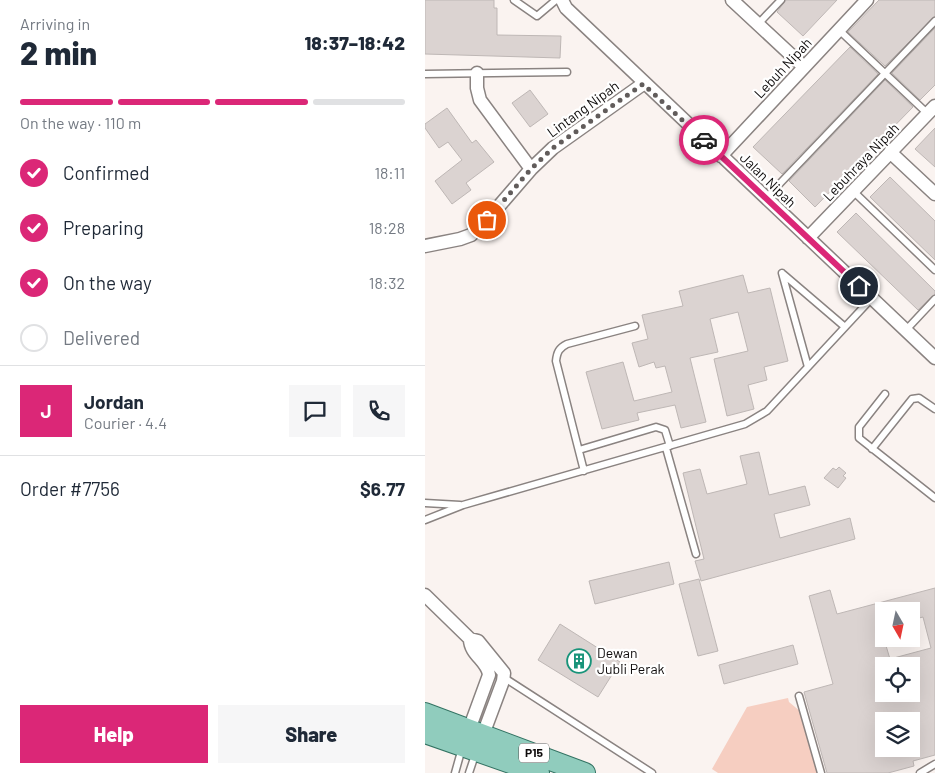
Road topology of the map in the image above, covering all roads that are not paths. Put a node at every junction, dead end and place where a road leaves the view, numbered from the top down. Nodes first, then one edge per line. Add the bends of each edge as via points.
1 (514, 0) edge
2 (557, 0) edge
3 (562, 0) edge
4 (732, 0) edge
5 (781, 0) edge
6 (867, 0) edge
7 (935, 22) edge
8 (758, 24) junction
9 (839, 30) junction
10 (804, 67) junction
11 (567, 72) dead end
12 (477, 73) junction
13 (425, 74) edge
14 (885, 74) junction
15 (643, 84) junction
16 (932, 111) edge
17 (891, 152) junction
18 (721, 156) junction
19 (531, 169) junction
20 (853, 191) junction
21 (935, 194) edge
22 (766, 198) junction
23 (808, 238) junction
24 (425, 246) edge
25 (935, 270) edge
26 (872, 298) junction
27 (935, 298) edge
28 (635, 326) dead end
29 (845, 327) junction
30 (906, 330) junction
31 (935, 358) edge
32 (808, 367) junction
33 (885, 394) dead end
34 (935, 409) edge
35 (668, 447) junction
36 (872, 449) junction
37 (579, 450) junction
38 (584, 470) junction
39 (935, 498) edge
40 (425, 503) edge
41 (463, 505) junction
42 (425, 520) edge
43 (696, 554) dead end
44 (425, 595) edge
45 (470, 639) junction
46 (503, 677) junction
47 (799, 696) dead end
48 (425, 713) edge
49 (425, 733) edge
50 (473, 740) junction
51 (935, 764) edge
52 (455, 773) edge
53 (469, 773) edge
54 (539, 773) edge
55 (585, 773) edge
56 (653, 773) edge
57 (821, 773) edge
58 (920, 773) edge

1 - 2 lane via 537,16
3 - 15 street, Jalan Nipah via 566,8
4 - 8 street
5 - 8 lane
6 - 9 street, Lebuh Nipah
7 - 14 lane
8 - 10 street
9 - 10 street, Lebuh Nipah
9 - 14 lane
10 - 18 street, Lebuh Nipah
11 - 12 lane
12 - 13 lane
12 - 19 street via 477,95
14 - 16 lane
14 - 22 lane
15 - 18 street, Jalan Nipah
15 - 19 street, Lintang Nipah via 553,148
16 - 17 street, Lebuhraya Nipah
17 - 20 street, Lebuhraya Nipah
17 - 21 street
18 - 22 street, Jalan Nipah
19 - 24 street, Lintang Nipah via 471,234
20 - 23 street, Lebuhraya Nipah
20 - 25 lane
22 - 23 street, Jalan Nipah
23 - 26 street, Jalan Nipah
26 - 29 lane
26 - 30 street, Jalan Nipah
27 - 30 lane
28 - 37 lane via 567,344 557,353 555,361
29 - 32 lane
29 - 32 lane via 782,273
30 - 31 street, Jalan Nipah
32 - 35 lane via 757,418
33 - 36 lane via 858,430 859,438
34 - 36 lane via 919,398 912,399
35 - 37 lane via 665,430 655,427
35 - 38 lane
35 - 43 lane
36 - 39 lane
37 - 38 lane
38 - 41 lane
40 - 41 lane
41 - 42 lane
44 - 45 street
45 - 46 street via 478,641 500,666
45 - 50 street via 470,648 489,670
46 - 50 street
46 - 56 lane
47 - 57 lane
48 - 50 main road, P15
49 - 50 main road, P15
50 - 52 lane
50 - 53 lane
50 - 54 main road, P15
50 - 55 main road, P15
51 - 58 lane

